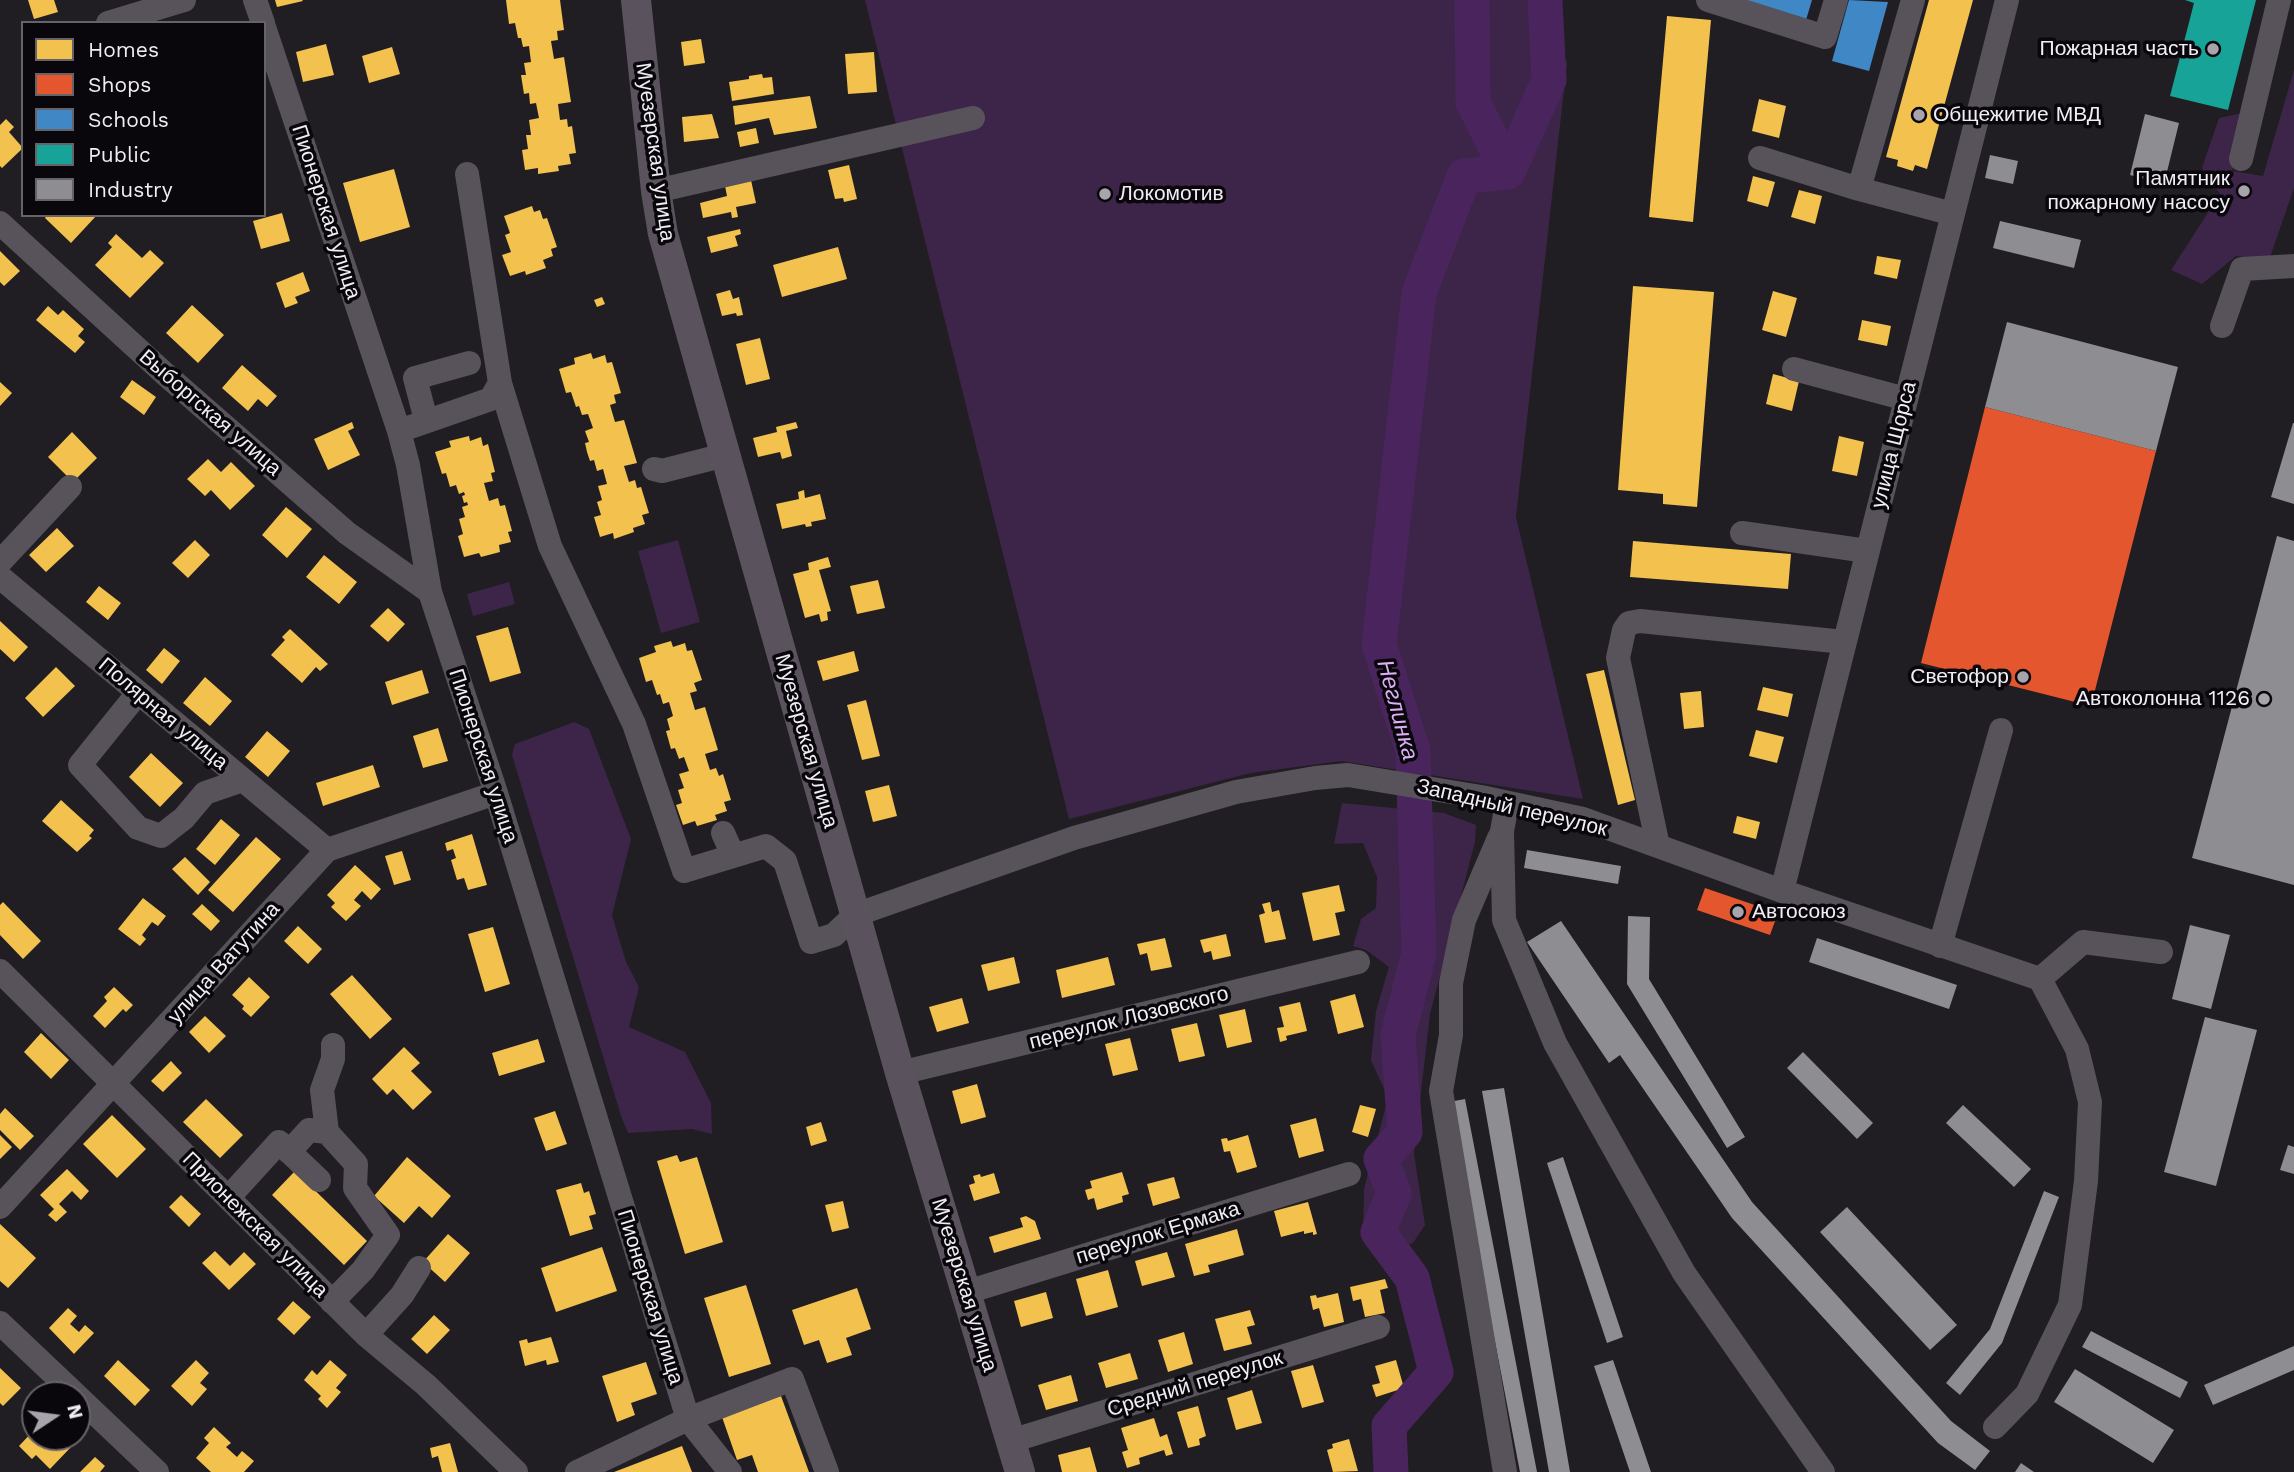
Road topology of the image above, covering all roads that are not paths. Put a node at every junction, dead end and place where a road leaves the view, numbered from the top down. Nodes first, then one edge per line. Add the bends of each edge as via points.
1 (184, 0) edge
2 (255, 0) edge
3 (636, 0) edge
4 (1708, 0) edge
5 (1836, 0) edge
6 (1913, 0) edge
7 (2007, 0) edge
8 (2279, 0) edge
9 (115, 21) edge
10 (262, 21) edge
11 (266, 34) edge
12 (973, 118) dead end
13 (1760, 158) dead end
14 (2241, 159) dead end
15 (467, 174) dead end
16 (1858, 188) junction
17 (656, 191) junction
18 (1953, 214) junction
19 (0, 223) edge
20 (2294, 266) edge
21 (2222, 326) dead end
22 (469, 363) dead end
23 (1794, 369) dead end
24 (500, 383) junction
25 (1906, 398) junction
26 (426, 420) junction
27 (399, 430) junction
28 (725, 455) junction
29 (654, 469) dead end
30 (69, 487) dead end
31 (1742, 533) dead end
32 (1867, 551) junction
33 (2, 578) edge
34 (430, 592) junction
35 (1844, 642) junction
36 (138, 693) junction
37 (2001, 730) dead end
38 (243, 780) junction
39 (496, 793) junction
40 (1507, 804) junction
41 (1502, 831) junction
42 (1658, 846) junction
43 (327, 850) junction
44 (1782, 891) junction
45 (855, 915) junction
46 (1940, 946) junction
47 (2161, 952) dead end
48 (1358, 962) dead end
49 (0, 971) edge
50 (2040, 979) junction
51 (333, 1045) dead end
52 (900, 1073) junction
53 (114, 1084) junction
54 (327, 1132) junction
55 (289, 1152) junction
56 (1349, 1174) dead end
57 (318, 1180) dead end
58 (228, 1198) junction
59 (0, 1208) edge
60 (419, 1268) dead end
61 (967, 1292) junction
62 (332, 1302) junction
63 (0, 1322) edge
64 (1378, 1327) dead end
65 (366, 1335) junction
66 (62, 1381) edge
67 (91, 1408) edge
68 (688, 1419) junction
69 (1995, 1427) dead end
70 (1011, 1441) junction
71 (158, 1472) edge
72 (516, 1472) edge
73 (577, 1472) edge
74 (730, 1472) edge
75 (827, 1472) edge
76 (1020, 1472) edge
77 (1505, 1472) edge
78 (1823, 1472) edge

1 - 9 street
2 - 10 street, Пионерская улица
3 - 17 main road, Муезерская улица
4 - 5 street via 1825,37
6 - 16 street
7 - 18 street, улица Щорса
8 - 14 street
11 - 27 street, Пионерская улица
12 - 17 street
13 - 16 street
15 - 24 street
16 - 18 street
17 - 28 main road, Муезерская улица via 663,234
18 - 25 street, улица Щорса
19 - 34 street, Выборгская улица via 347,533
20 - 21 street via 2242,269
22 - 26 street via 415,378
23 - 25 street
24 - 26 street via 491,399
24 - 45 street via 550,546 634,724 684,871 728,844 766,846 785,861 811,942 834,936
25 - 32 street, улица Щорса
26 - 27 street
27 - 34 street, Пионерская улица
28 - 29 street via 662,471
28 - 45 main road, Муезерская улица
30 - 33 street
31 - 32 street
32 - 35 street, улица Щорса
33 - 36 street, Полярная улица
34 - 39 street, Пионерская улица
35 - 42 street via 1629,623 1618,658
35 - 44 street, улица Щорса
36 - 38 street, Полярная улица
36 - 38 street via 80,765 138,828 161,836 205,793
37 - 46 street
38 - 43 street, Полярная улица
39 - 43 street, улица Ватутина
39 - 68 street, Пионерская улица
40 - 41 street
40 - 42 street, Западный переулок via 1583,819
40 - 45 street, Западный переулок via 1348,775 1315,778 1236,792 1074,838
41 - 77 street via 1464,920 1451,984 1451,1035 1441,1091
41 - 78 street via 1504,920 1556,1046 1684,1273
42 - 44 street, Западный переулок
43 - 53 street, улица Ватутина
44 - 46 street, Западный переулок
45 - 52 main road, Муезерская улица
46 - 50 street, Западный переулок
47 - 50 street via 2083,942
48 - 52 street, переулок Лозовского
49 - 53 street, Прионежская улица
50 - 69 street via 2077,1049 2090,1102 2087,1181 2070,1304 2027,1394
51 - 54 street via 322,1090
52 - 61 main road, Муезерская улица
53 - 58 street, Прионежская улица
53 - 59 street, улица Ватутина
54 - 55 street via 309,1130
54 - 62 street via 356,1164 355,1188 388,1235
55 - 57 street
55 - 58 street via 279,1142
56 - 61 street, переулок Ермака
58 - 62 street, Прионежская улица
60 - 65 street
61 - 70 main road, Муезерская улица
62 - 65 street, Прионежская улица
63 - 66 street
64 - 70 street, Средний переулок
65 - 72 street, Прионежская улица via 426,1385
67 - 71 street
68 - 73 street
68 - 74 street, Пионерская улица
68 - 75 street via 792,1379
70 - 76 main road, Муезерская улица

